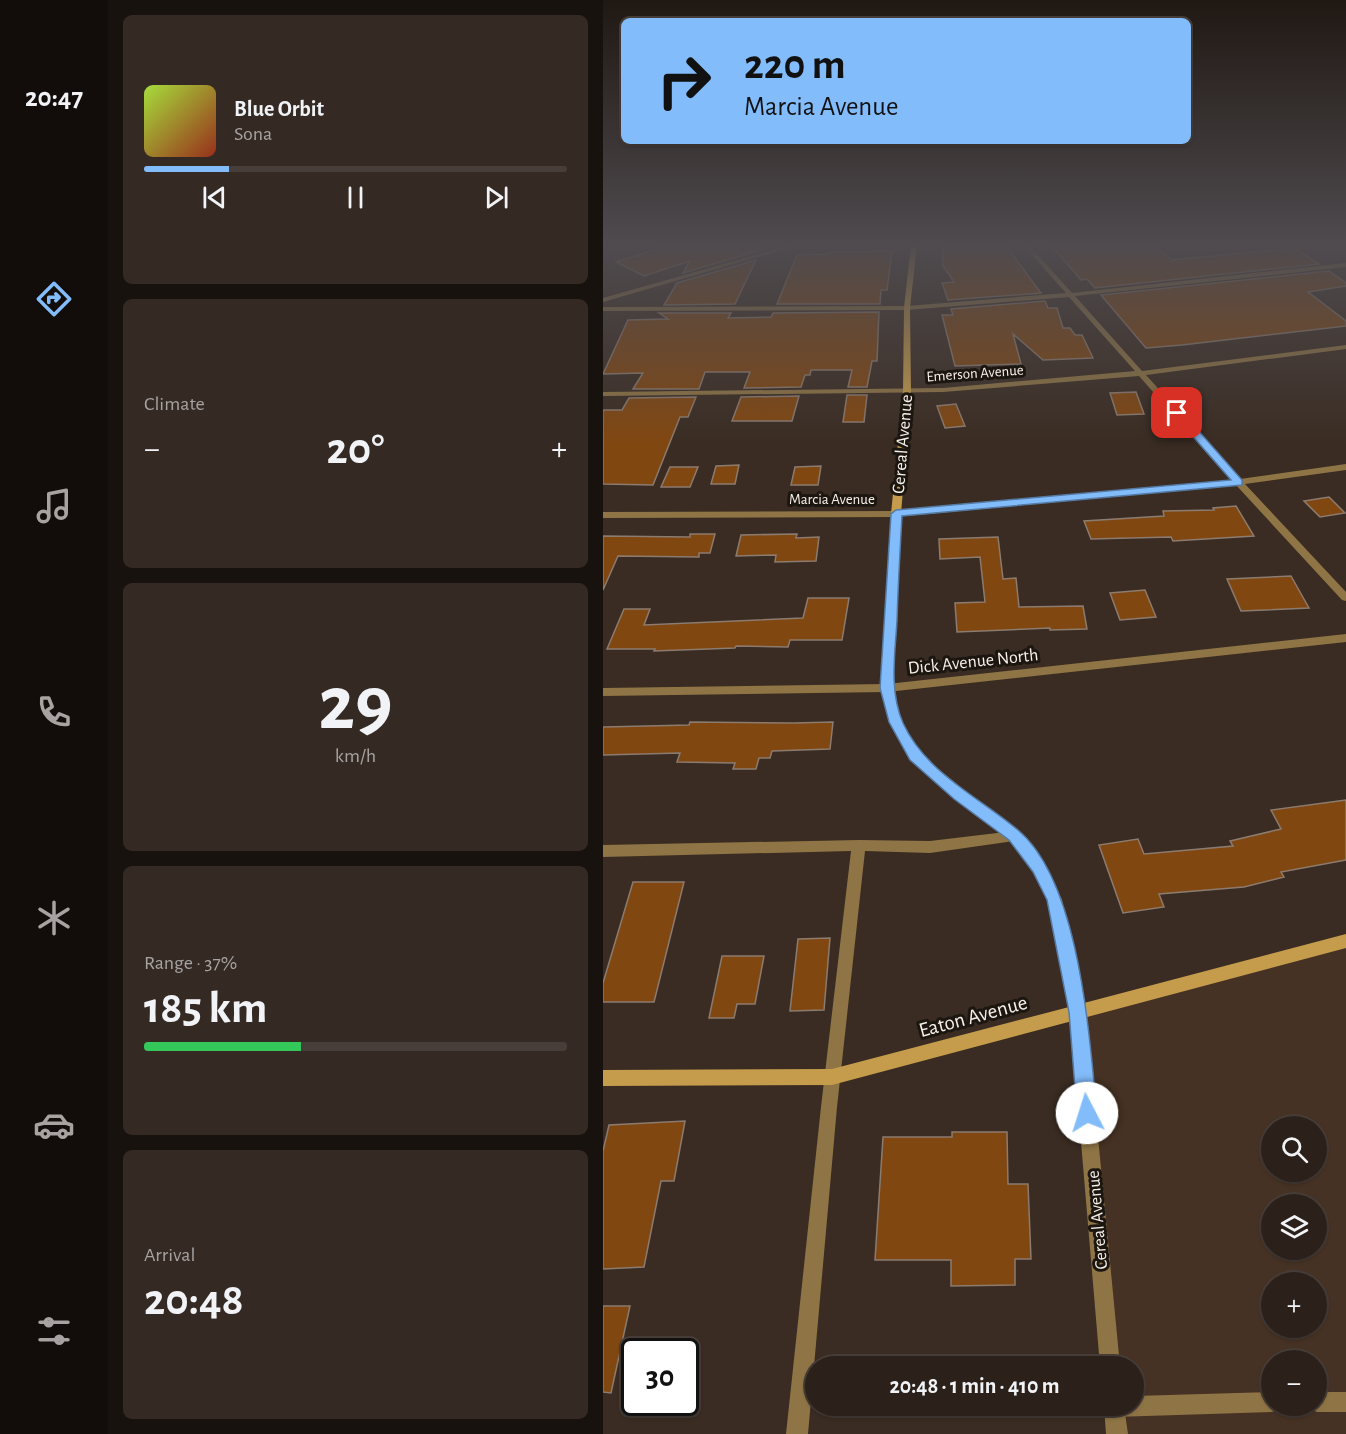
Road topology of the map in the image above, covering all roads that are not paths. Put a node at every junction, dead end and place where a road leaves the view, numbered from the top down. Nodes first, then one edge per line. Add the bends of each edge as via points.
1 (907, 311) edge
2 (1085, 311) edge
3 (1346, 347) edge
4 (1142, 373) junction
5 (907, 391) junction
6 (603, 394) edge
7 (1346, 467) edge
8 (1238, 483) junction
9 (896, 514) junction
10 (603, 515) edge
11 (1346, 598) edge
12 (1346, 638) edge
13 (887, 688) junction
14 (603, 692) edge
15 (1014, 836) junction
16 (859, 845) junction
17 (603, 850) edge
18 (1346, 941) edge
19 (1078, 1012) junction
20 (832, 1077) junction
21 (603, 1078) edge
22 (1109, 1356) edge
23 (1261, 1402) edge
24 (1327, 1402) edge
25 (1346, 1402) edge
26 (1144, 1405) edge
27 (1115, 1416) edge
28 (797, 1434) edge
29 (1117, 1434) edge

1 - 5 street, Cereal Avenue
2 - 4 street
3 - 4 street, Emerson Avenue
4 - 5 street, Emerson Avenue
4 - 8 street
5 - 6 street, Emerson Avenue
5 - 9 street, Cereal Avenue
7 - 8 street, Marcia Avenue
8 - 9 street, Marcia Avenue
8 - 11 street
9 - 10 street, Marcia Avenue
9 - 13 street, Cereal Avenue
12 - 13 street, Dick Avenue North
13 - 14 street, Dick Avenue North
13 - 15 street, Cereal Avenue via 896,722 915,756
15 - 16 street via 930,847
15 - 19 street, Cereal Avenue via 1039,868 1055,900
16 - 17 street
16 - 20 street
18 - 19 street, Eaton Avenue
19 - 20 street, Eaton Avenue
19 - 22 street, Cereal Avenue
20 - 21 street, Eaton Avenue
20 - 28 street
23 - 26 street
24 - 25 street
27 - 29 street

